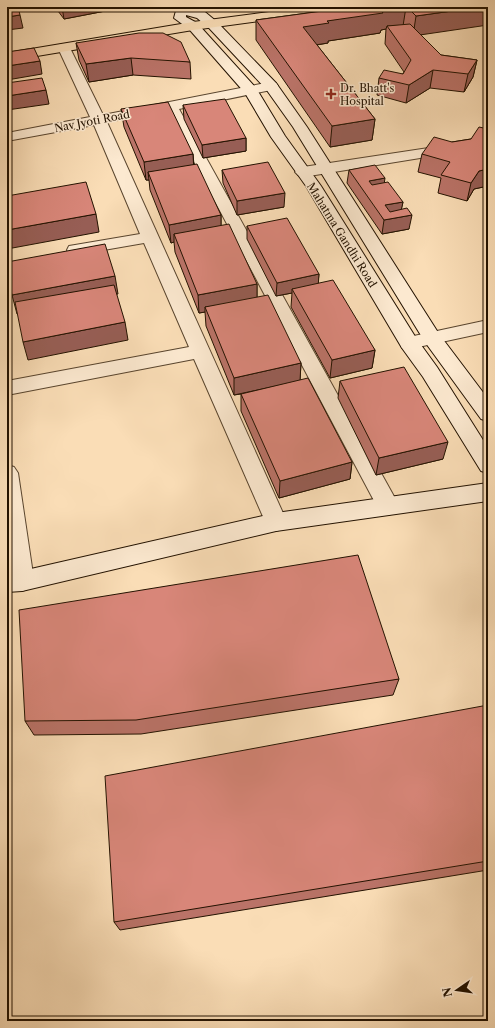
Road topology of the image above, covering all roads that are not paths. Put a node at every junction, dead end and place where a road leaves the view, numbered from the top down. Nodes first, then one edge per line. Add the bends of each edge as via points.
1 (258, 7) edge
2 (332, 7) edge
3 (191, 17) edge
4 (7, 46) edge
5 (64, 48) junction
6 (7, 57) edge
7 (271, 86) junction
8 (251, 91) junction
9 (170, 106) junction
10 (99, 120) junction
11 (7, 137) edge
12 (488, 143) edge
13 (325, 168) junction
14 (303, 172) junction
15 (150, 237) junction
16 (60, 253) edge
17 (488, 326) edge
18 (432, 338) junction
19 (409, 343) junction
20 (200, 351) junction
21 (7, 388) edge
22 (488, 414) edge
23 (488, 465) edge
24 (7, 473) edge
25 (488, 492) edge
26 (388, 506) junction
27 (276, 522) junction
28 (14, 581) edge

1 - 3 main road
2 - 3 main road
3 - 4 main road
3 - 5 main road
3 - 7 street, Mahatma Gandhi Road
3 - 8 street, Mahatma Gandhi Road
5 - 6 main road
5 - 10 street
7 - 8 street, Nav Jyoti Road
7 - 13 street, Mahatma Gandhi Road
8 - 9 street, Nav Jyoti Road
8 - 14 street, Mahatma Gandhi Road via 278,137
9 - 10 street, Nav Jyoti Road
9 - 26 street
10 - 11 street, Nav Jyoti Road
10 - 15 street
12 - 13 street
13 - 14 street
13 - 18 street, Mahatma Gandhi Road
14 - 19 street, Mahatma Gandhi Road
15 - 16 street
15 - 20 street
17 - 18 street
18 - 19 street
18 - 22 street, Mahatma Gandhi Road
19 - 23 street, Mahatma Gandhi Road
20 - 21 street
20 - 27 street
24 - 28 street
25 - 26 street
26 - 27 street
27 - 28 street

